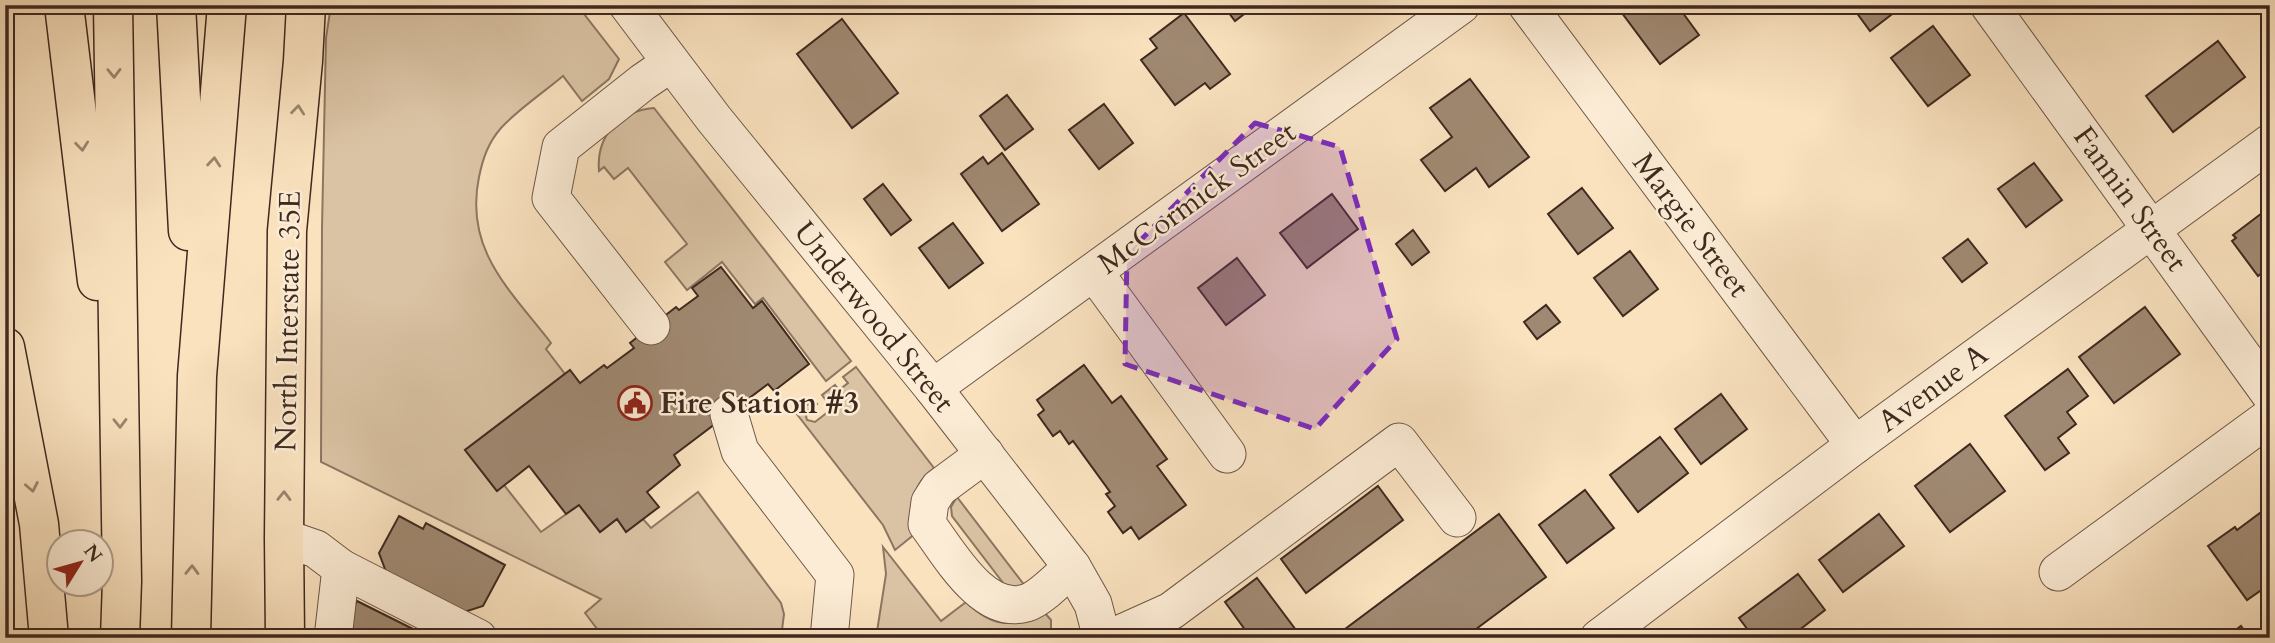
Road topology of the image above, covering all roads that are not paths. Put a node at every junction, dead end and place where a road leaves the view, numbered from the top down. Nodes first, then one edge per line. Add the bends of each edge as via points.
1 (64, 5) edge
2 (113, 5) edge
3 (176, 5) edge
4 (227, 5) edge
5 (306, 5) edge
6 (628, 5) edge
7 (1461, 5) edge
8 (1527, 5) edge
9 (1989, 5) edge
10 (671, 62) junction
11 (2270, 143) edge
12 (2151, 229) junction
13 (1094, 272) junction
14 (651, 326) dead end
15 (5, 347) edge
16 (197, 376) junction
17 (119, 378) junction
18 (933, 388) junction
19 (2270, 394) edge
20 (2270, 417) edge
21 (717, 423) dead end
22 (1855, 445) junction
23 (985, 454) junction
24 (1227, 454) dead end
25 (1457, 518) dead end
26 (284, 538) junction
27 (1073, 567) junction
28 (341, 568) junction
29 (2058, 572) dead end
30 (1179, 625) edge
31 (49, 638) edge
32 (120, 638) edge
33 (191, 638) edge
34 (285, 638) edge
35 (333, 638) edge
36 (478, 638) edge
37 (829, 638) edge
38 (1102, 638) edge
39 (1111, 638) edge
40 (1599, 638) edge

1 -> 17 main road via 94,267
2 -> 17 main road
3 - 16 main road
16 -> 4 main road
26 -> 5 main road, North Interstate 35E via 287,232
6 - 10 street, Underwood Street
7 - 13 street, McCormick Street
8 - 22 street, Margie Street
9 - 12 street, Fannin Street
10 - 14 street via 561,147 551,198
10 - 18 street, Underwood Street
11 - 12 street, Avenue A
12 - 19 street, Fannin Street
12 - 22 street, Avenue A
13 - 18 street, McCormick Street
13 - 24 street
15 -> 31 main road via 39,524
33 -> 16 main road
17 -> 32 main road
18 - 23 street, Underwood Street
20 - 29 street
21 - 37 street via 835,575
22 - 40 street, Avenue A
23 - 27 street, Underwood Street
23 - 27 street via 939,488 930,502 928,524 979,592 1009,605 1027,603
25 - 30 street via 1399,442
26 - 28 street via 316,549
26 - 34 main road, North Interstate 35E
27 - 38 street, Underwood Street via 1093,604
28 - 35 street
28 - 36 street
30 - 39 street

